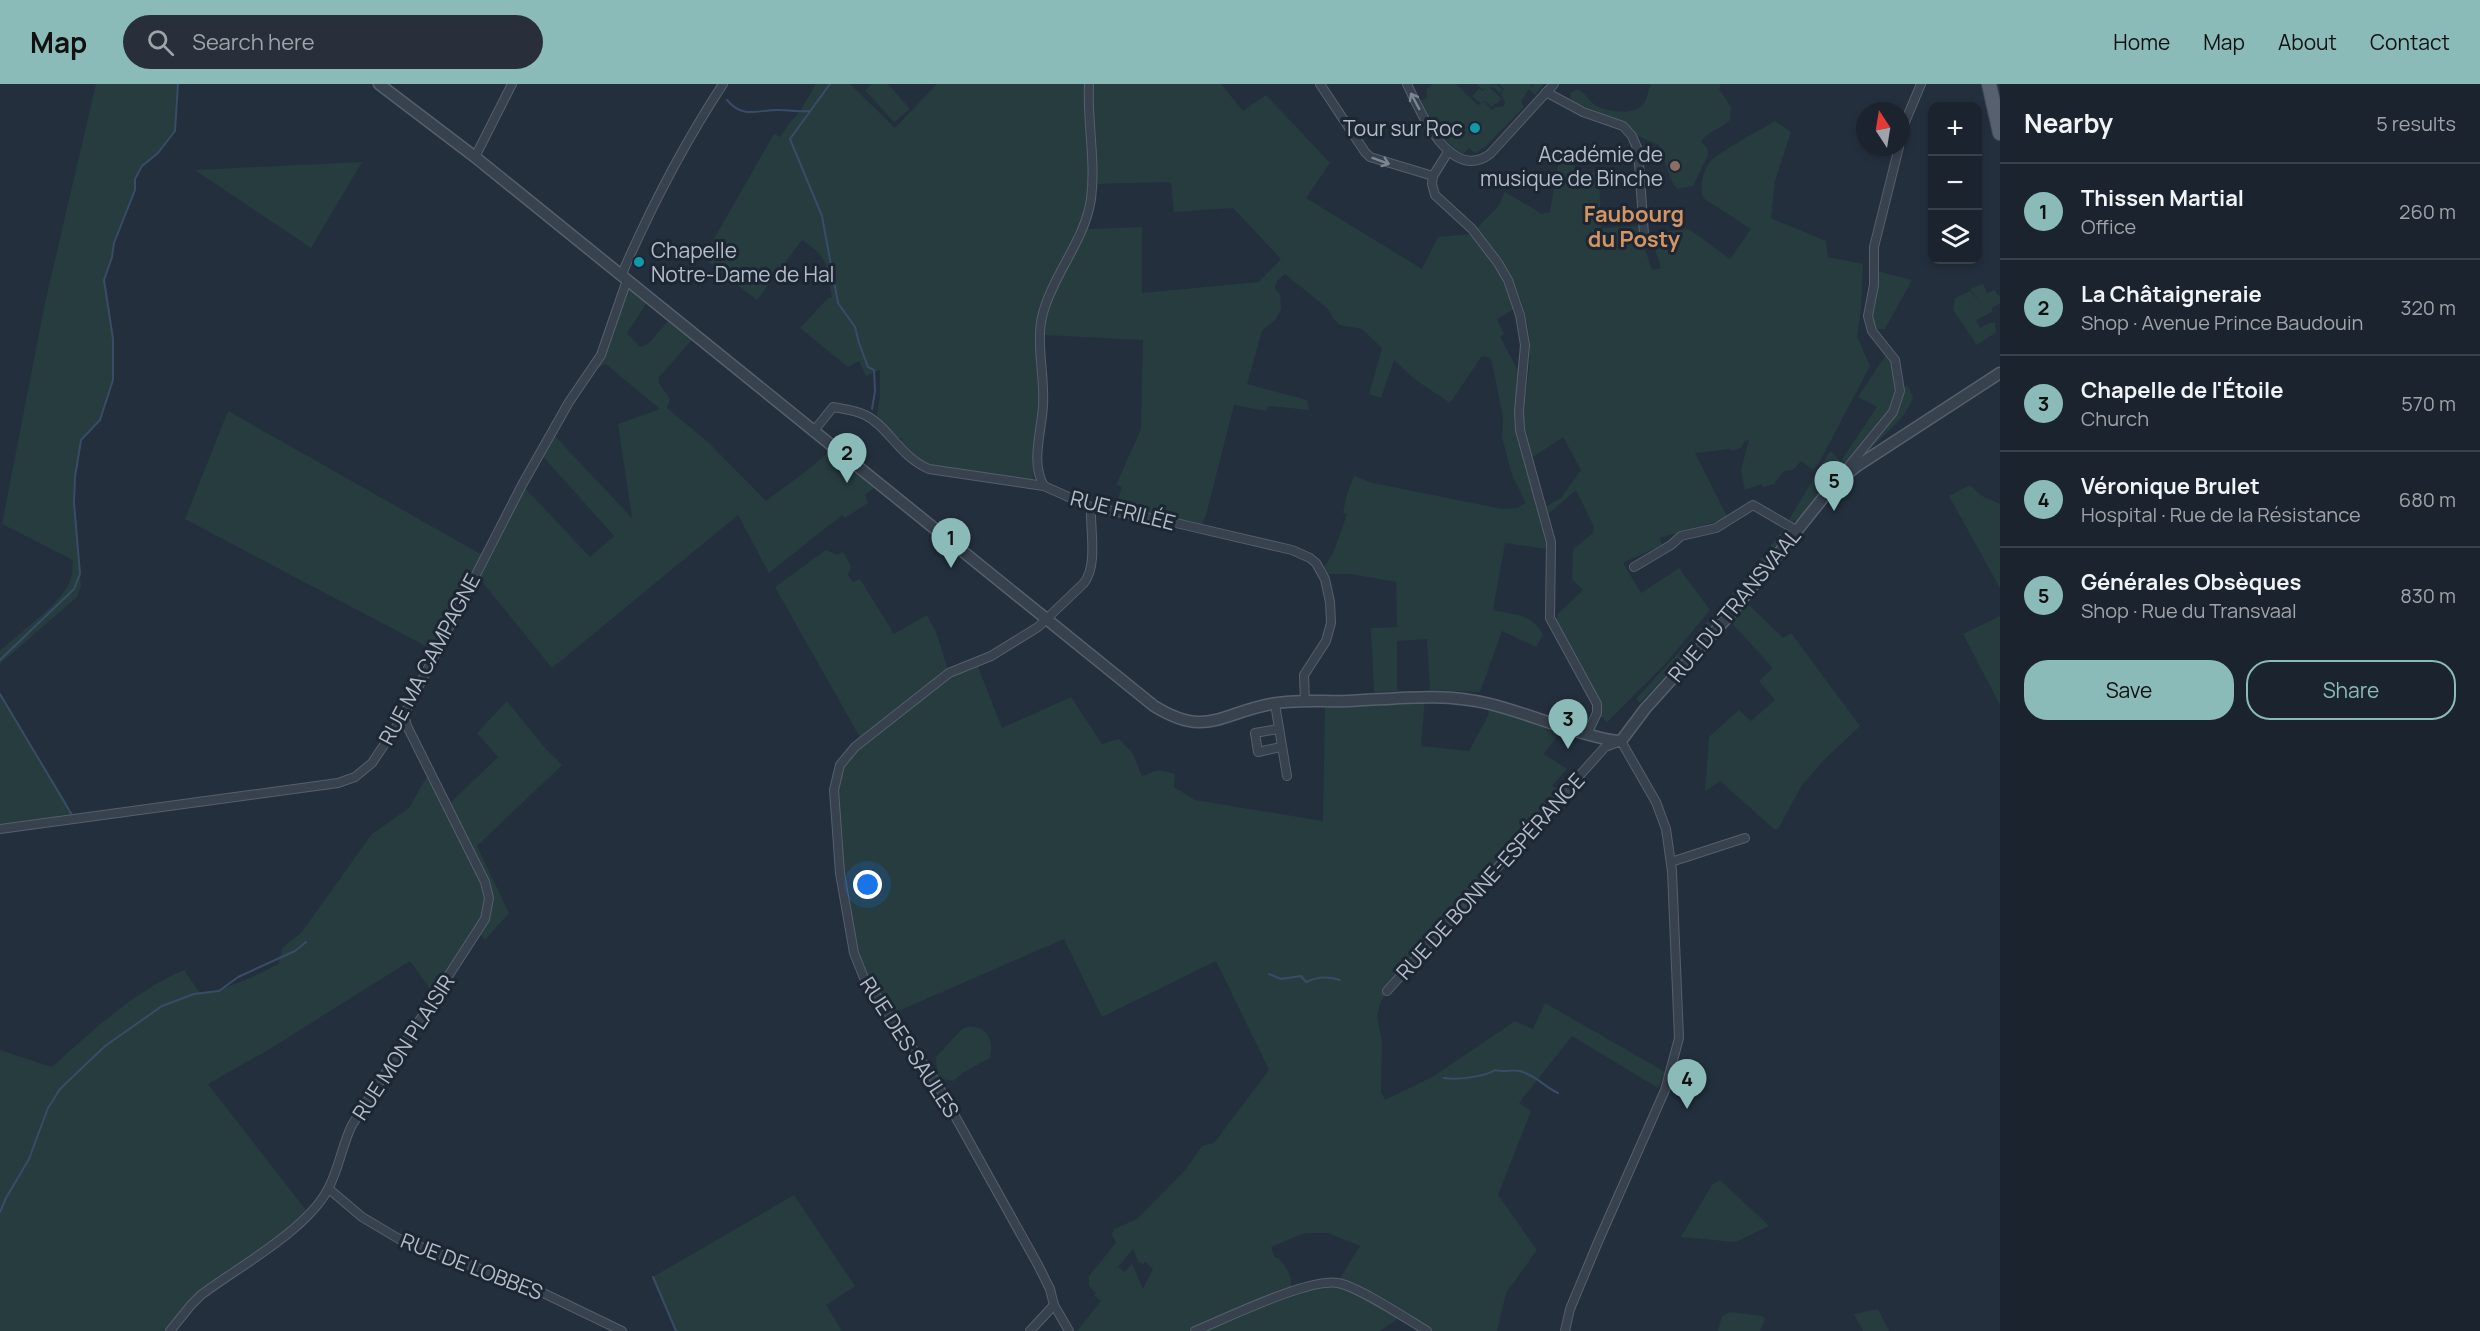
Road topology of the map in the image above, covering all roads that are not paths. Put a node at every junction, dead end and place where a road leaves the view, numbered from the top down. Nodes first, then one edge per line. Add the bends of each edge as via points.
1 (379, 84) edge
2 (512, 84) edge
3 (723, 84) edge
4 (1089, 84) edge
5 (1320, 84) edge
6 (1407, 84) edge
7 (1554, 84) edge
8 (1921, 84) edge
9 (1989, 84) edge
10 (1546, 92) junction
11 (1910, 110) edge
12 (2000, 133) edge
13 (1448, 152) junction
14 (1897, 156) edge
15 (475, 157) junction
16 (1433, 176) junction
17 (1644, 234) dead end
18 (624, 278) junction
19 (2000, 373) edge
20 (813, 432) junction
21 (1835, 483) junction
22 (1044, 486) junction
23 (1091, 507) junction
24 (1796, 530) junction
25 (1634, 567) dead end
26 (1046, 620) junction
27 (1305, 702) junction
28 (1275, 704) junction
29 (404, 715) junction
30 (1278, 729) junction
31 (1587, 734) junction
32 (1621, 741) junction
33 (1281, 747) junction
34 (1287, 776) dead end
35 (0, 829) edge
36 (1745, 838) dead end
37 (1671, 862) junction
38 (1387, 991) dead end
39 (329, 1188) junction
40 (1054, 1305) junction
41 (170, 1331) edge
42 (622, 1331) edge
43 (1030, 1331) edge
44 (1068, 1331) edge
45 (1195, 1331) edge
46 (1427, 1331) edge
47 (1565, 1331) edge

1 - 15 street
2 - 15 street
3 - 18 street, RUE MA CAMPAGNE via 653,204
4 - 22 street via 1091,201 1041,324 1043,403 1038,463
5 -> 16 street via 1370,157
13 -> 6 street
7 - 10 street
8 - 11 street
9 - 12 main road
10 - 13 street via 1486,157 1467,161
10 - 17 street via 1583,112 1623,126 1632,136 1638,150
13 - 16 street
14 - 21 street via 1874,247 1869,316 1872,331 1895,360 1900,391 1893,412
15 - 18 street
16 - 31 street via 1435,195 1472,230 1503,270 1520,315 1526,345 1520,430 1551,542 1553,624 1597,704
18 - 20 street
18 - 29 street, RUE MA CAMPAGNE via 603,350 568,402 531,469
19 - 21 street, RUE DU TRANSVAAL
20 - 22 street, RUE FRILÉE via 833,407 849,410 866,415 913,460 929,469
20 - 26 street
21 - 24 street, RUE DU TRANSVAAL
22 - 23 street, RUE FRILÉE
23 - 26 street, RUE DES SAULES via 1089,576
23 - 27 street, RUE FRILÉE via 1292,550 1316,563 1325,579 1331,623 1326,641 1304,675
24 - 25 street via 1753,505 1716,528 1681,536
24 - 32 street, RUE DU TRANSVAAL via 1727,618
26 - 28 street via 1154,706 1186,721 1206,723
26 - 40 street, RUE DES SAULES via 991,656 949,673 845,756 836,777 834,811 854,953 864,978 936,1082 1038,1265
27 - 28 street
27 - 31 street via 1467,699
28 - 30 street
29 - 35 street, RUE MA CAMPAGNE via 372,763 345,782
29 - 39 street, RUE MON PLAISIR via 480,869 488,909 478,933 352,1125
30 - 33 street
30 - 33 street via 1255,734 1258,752
31 - 32 street
32 - 37 street via 1661,812
32 - 38 street, RUE DE BONNE-ESPÉRANCE via 1605,747
33 - 34 street
36 - 37 street
37 - 47 street via 1679,1038 1676,1055 1665,1090 1570,1309
39 - 41 street, RUE MON PLAISIR via 297,1225 190,1305
39 - 42 street, RUE DE LOBBES via 362,1216 399,1239 537,1290
40 - 43 street
40 - 44 street, RUE DES SAULES
45 - 46 street via 1299,1288 1327,1282 1345,1285

